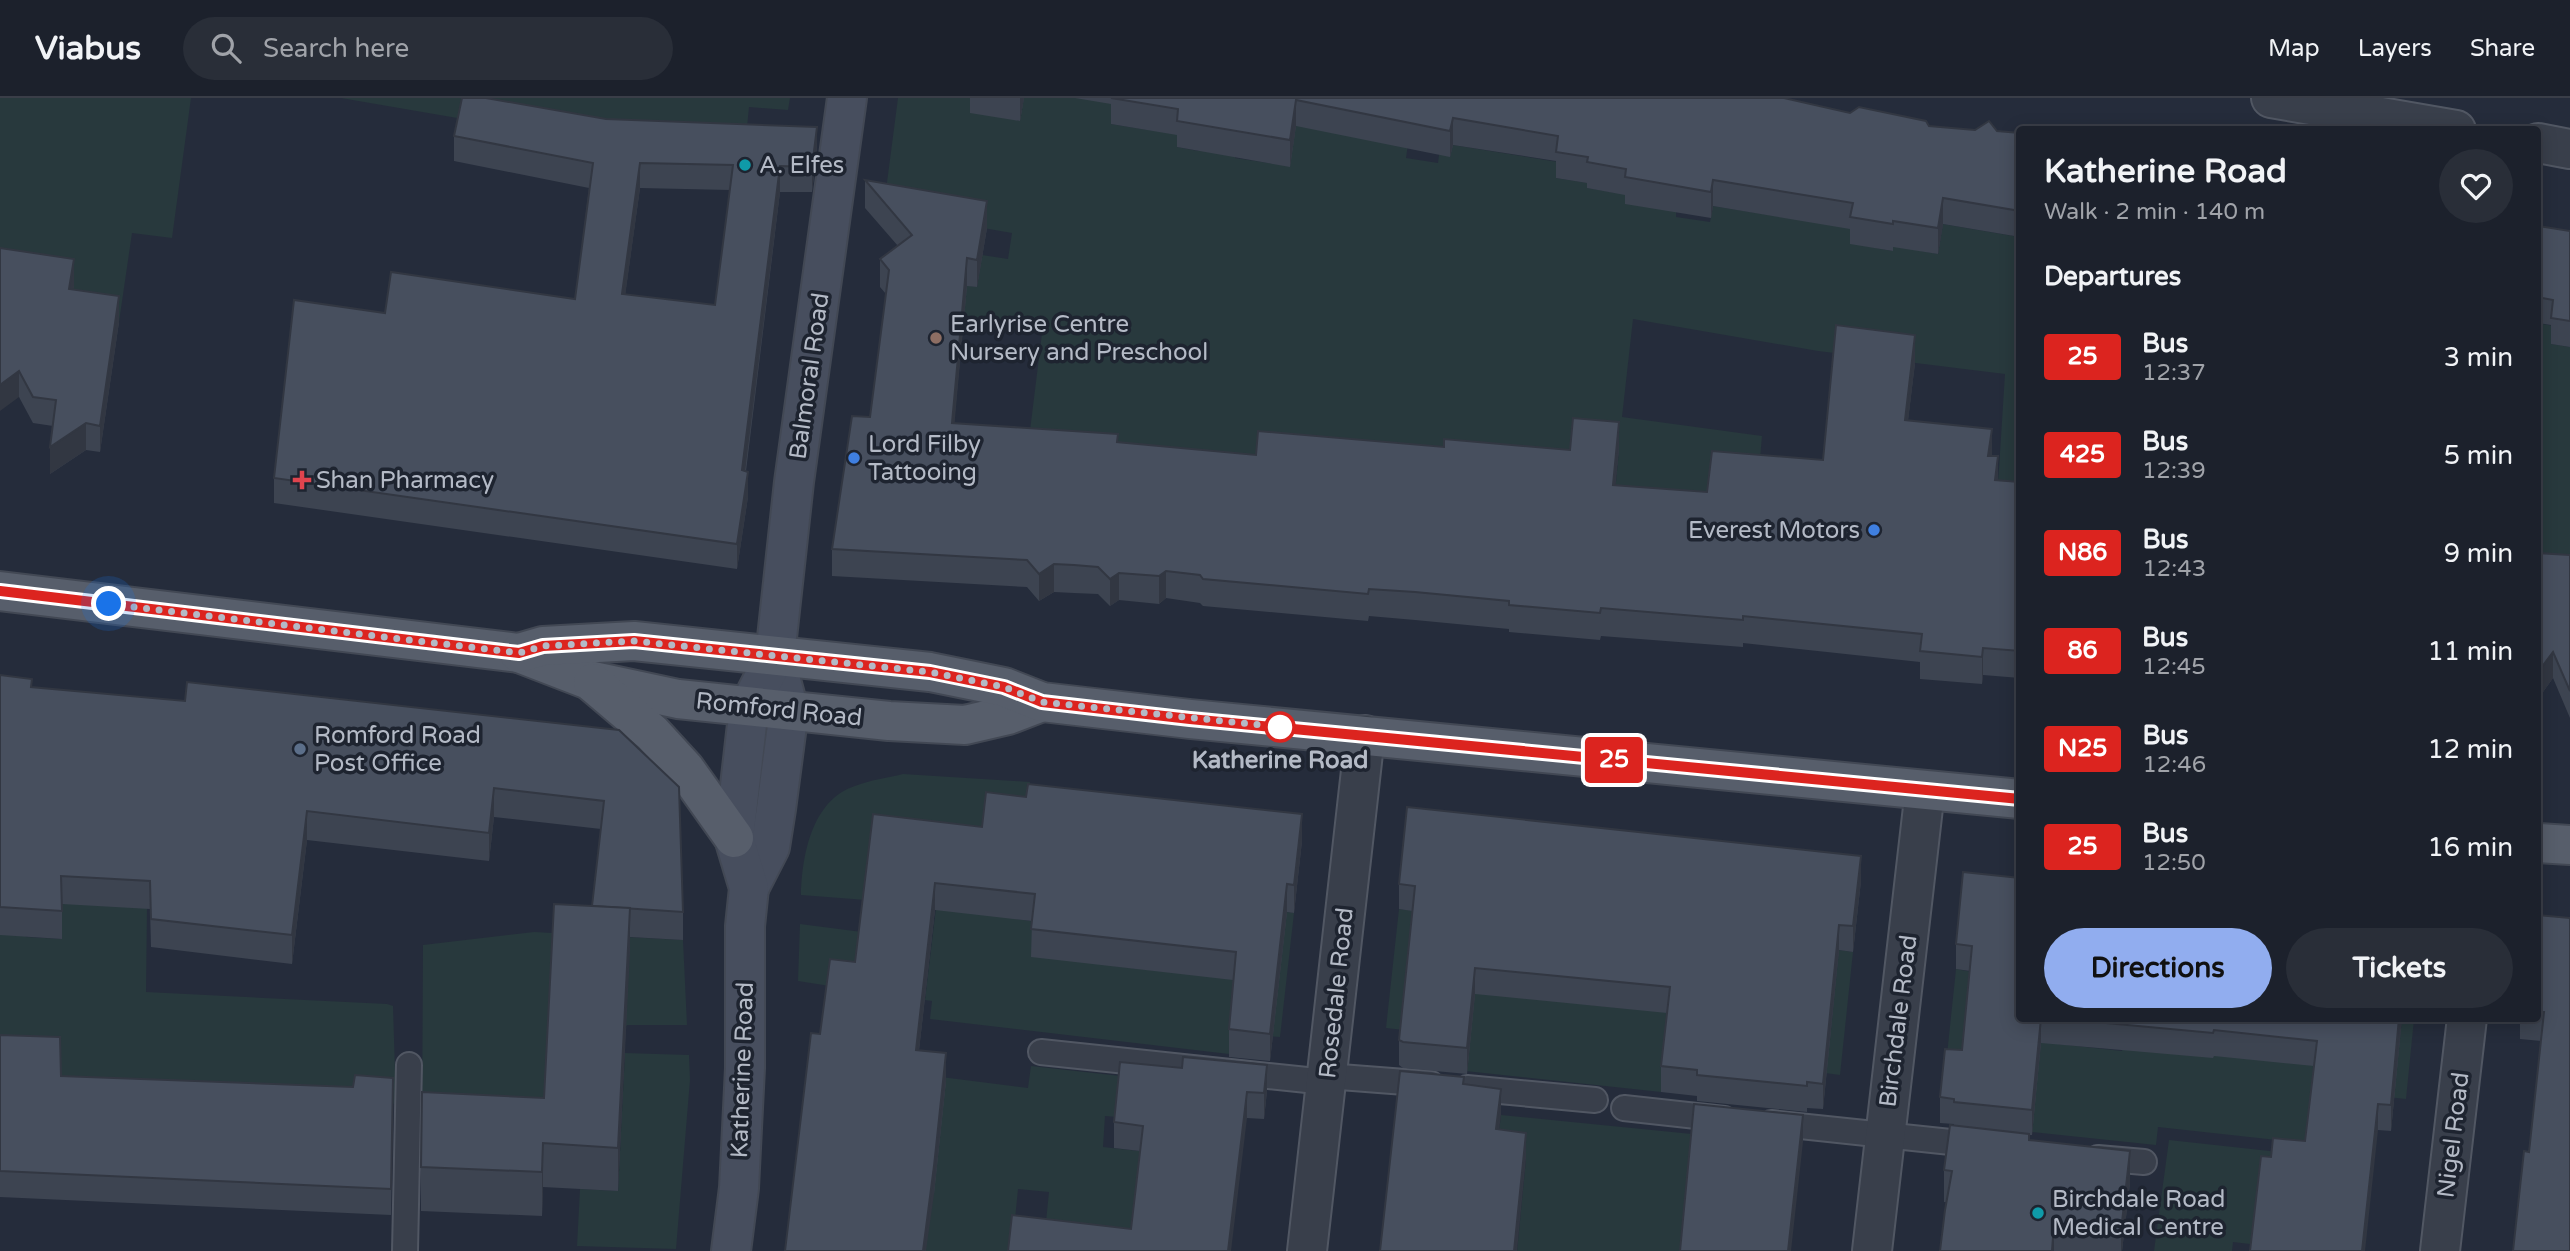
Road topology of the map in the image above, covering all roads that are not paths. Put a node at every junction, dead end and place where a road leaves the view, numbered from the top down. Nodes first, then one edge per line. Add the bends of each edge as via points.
1 (847, 98) edge
2 (2271, 98) edge
3 (2433, 126) edge
4 (2541, 144) edge
5 (2570, 149) edge
6 (0, 591) edge
7 (519, 653) junction
8 (775, 656) junction
9 (589, 680) junction
10 (1042, 702) junction
11 (750, 707) junction
12 (789, 710) junction
13 (1365, 735) junction
14 (1926, 790) junction
15 (2016, 799) edge
16 (734, 838) junction
17 (2541, 843) edge
18 (2570, 845) edge
19 (749, 888) junction
20 (2467, 1022) edge
21 (1041, 1052) dead end
22 (408, 1065) dead end
23 (1327, 1079) junction
24 (1595, 1100) dead end
25 (1624, 1108) dead end
26 (1885, 1135) junction
27 (1996, 1147) edge
28 (2076, 1155) edge
29 (2144, 1163) dead end
30 (405, 1251) edge
31 (730, 1251) edge
32 (1307, 1251) edge
33 (1872, 1251) edge
34 (2440, 1251) edge

1 - 8 main road, Balmoral Road
2 - 3 street
4 - 5 street
6 - 7 main road, Romford Road
7 - 8 main road, Romford Road via 543,646 634,641
7 - 9 main road, Romford Road
8 - 10 main road, Romford Road via 930,672 1004,687
8 - 11 main road, Katherine Road
8 - 12 main road
9 - 11 main road, Romford Road via 678,699
9 - 16 main road via 669,751
10 - 12 main road, Romford Road via 965,725
10 - 13 main road, Romford Road
11 - 12 main road, Romford Road
11 - 16 main road, Katherine Road
12 - 19 main road, Katherine Road via 769,847
13 - 14 main road, Romford Road
13 - 23 street, Rosedale Road
14 - 15 main road, Romford Road
14 - 26 street, Birchdale Road
16 - 19 main road, Katherine Road
17 - 18 main road
19 - 31 main road, Katherine Road via 740,1175
20 - 34 street, Nigel Road
21 - 23 lane
22 - 30 lane
23 - 24 lane
23 - 32 street, Rosedale Road
25 - 26 lane
26 - 27 lane
26 - 33 street, Birchdale Road
28 - 29 lane

